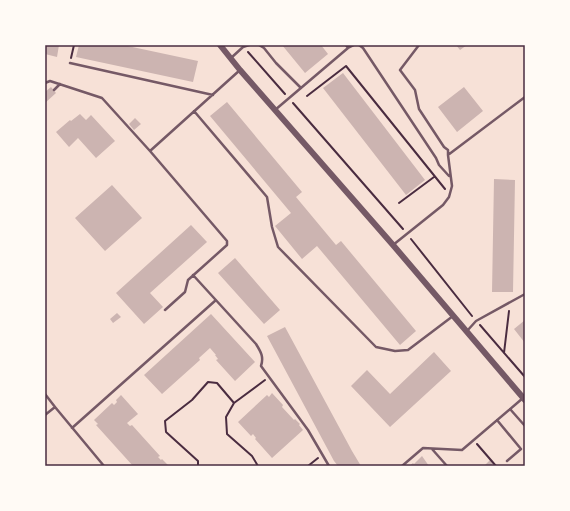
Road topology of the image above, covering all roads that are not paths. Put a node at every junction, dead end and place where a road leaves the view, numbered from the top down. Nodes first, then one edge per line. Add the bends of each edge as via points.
1 (220, 45) edge
2 (249, 45) edge
3 (259, 45) edge
4 (354, 45) edge
5 (359, 45) edge
6 (418, 45) edge
7 (347, 46) edge
8 (231, 58) junction
9 (70, 63) road end
10 (240, 70) junction
11 (45, 83) edge
12 (60, 84) junction
13 (301, 88) junction
14 (54, 90) dead end
15 (213, 95) junction
16 (525, 97) edge
17 (275, 110) junction
18 (194, 112) junction
19 (150, 151) junction
20 (448, 155) junction
21 (450, 177) junction
22 (393, 245) junction
23 (194, 275) junction
24 (525, 294) edge
25 (216, 300) junction
26 (165, 310) dead end
27 (453, 316) junction
28 (466, 332) junction
29 (45, 394) edge
30 (524, 399) edge
31 (55, 407) junction
32 (510, 409) junction
33 (45, 415) edge
34 (497, 420) junction
35 (525, 426) edge
36 (72, 428) junction
37 (432, 448) junction
38 (507, 462) dead end
39 (104, 466) edge
40 (329, 466) edge
41 (402, 466) edge
42 (447, 466) edge

1 - 8 street
2 - 8 lane
3 - 13 lane
4 - 7 lane
5 - 21 lane via 439,165
6 - 20 lane via 400,70 415,90 419,109 448,150
7 - 13 lane
8 - 10 street
9 - 15 lane
10 - 15 lane
10 - 17 street
11 - 12 lane via 50,81
12 - 14 lane
12 - 19 lane via 102,98
13 - 17 lane
15 - 18 lane
16 - 20 lane
17 - 22 street
18 - 19 lane
18 - 27 lane via 267,198 278,247 376,347 395,351 408,350
19 - 23 lane via 227,241 227,245
20 - 21 lane
21 - 22 lane via 452,186 443,205
22 - 27 street
23 - 25 lane
23 - 26 lane via 187,281 185,292
24 - 28 lane via 476,321
25 - 36 lane
25 - 40 lane via 256,344 262,353 261,366 308,430
27 - 28 street
28 - 30 street
29 - 31 lane
30 - 32 lane
31 - 33 lane
31 - 36 lane
32 - 34 lane
32 - 35 lane
34 - 37 lane via 462,450
34 - 38 lane via 521,449
36 - 39 lane
37 - 41 lane via 421,449
37 - 42 lane

